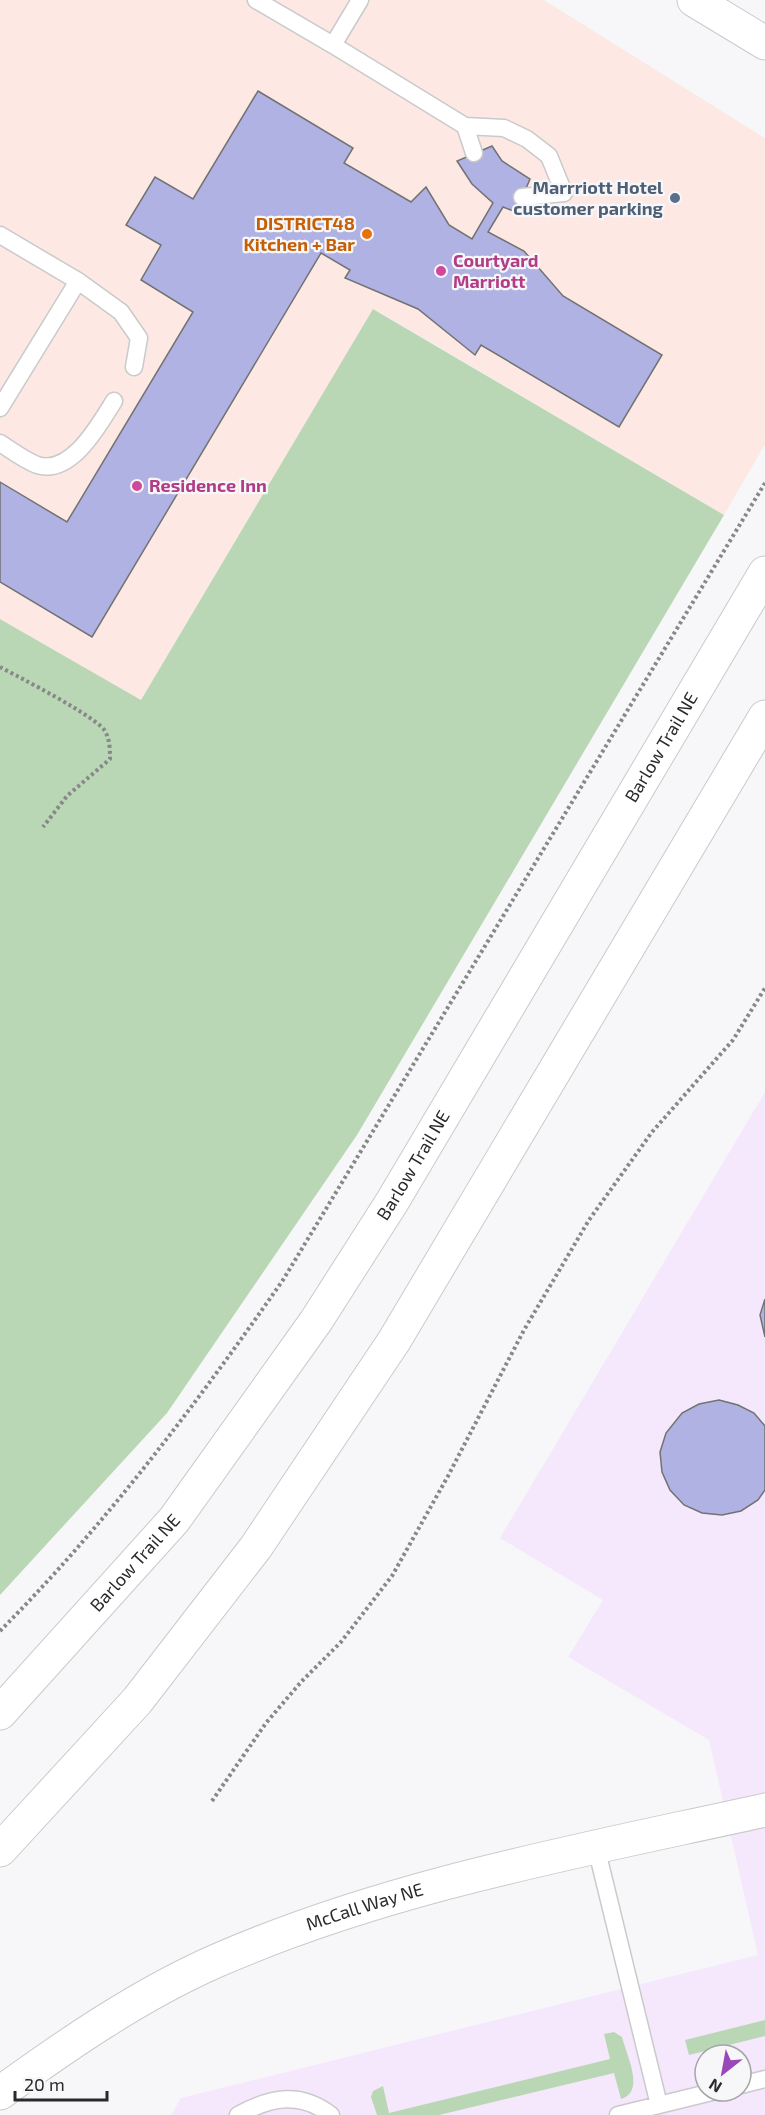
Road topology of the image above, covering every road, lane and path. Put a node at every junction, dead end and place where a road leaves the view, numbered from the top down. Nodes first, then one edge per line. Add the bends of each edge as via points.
1 (256, 0) edge
2 (360, 0) edge
3 (694, 0) edge
4 (765, 43) edge
5 (333, 45) junction
6 (465, 126) junction
7 (474, 153) dead end
8 (522, 197) dead end
9 (0, 235) edge
10 (78, 281) junction
11 (134, 367) dead end
12 (114, 401) dead end
13 (0, 408) edge
14 (0, 443) edge
15 (765, 483) edge
16 (765, 573) edge
17 (0, 667) edge
18 (764, 721) edge
19 (43, 827) dead end
20 (765, 988) edge
21 (0, 1631) edge
22 (0, 1713) edge
23 (212, 1800) dead end
24 (765, 1810) edge
25 (596, 1847) junction
26 (0, 1850) edge
27 (0, 2093) edge
28 (693, 2097) edge
29 (659, 2105) junction
30 (238, 2115) edge
31 (331, 2115) edge
32 (618, 2115) edge

1 - 5 lane
2 - 5 lane
3 - 4 street
5 - 6 lane
6 - 7 lane
6 - 8 lane via 504,128 549,156 564,193
9 - 10 lane
10 - 11 lane via 121,312 139,338
10 - 13 lane
12 - 14 lane via 92,436 66,462 38,465
15 - 21 path via 283,1280 212,1382 117,1502
16 - 22 street, Barlow Trail NE via 392,1202 316,1321 174,1520
17 - 19 path via 105,729 110,744 110,759 67,796
18 - 26 street via 394,1341 256,1547 137,1701
20 - 23 path via 733,1040 652,1132 590,1220 524,1330 392,1576 341,1642 266,1723
24 - 25 street, McCall Way NE
25 - 27 street, McCall Way NE via 366,1905 214,1962 139,2001 64,2047
25 - 29 lane
28 - 29 lane
29 - 32 lane
30 - 31 lane via 285,2097 309,2101

